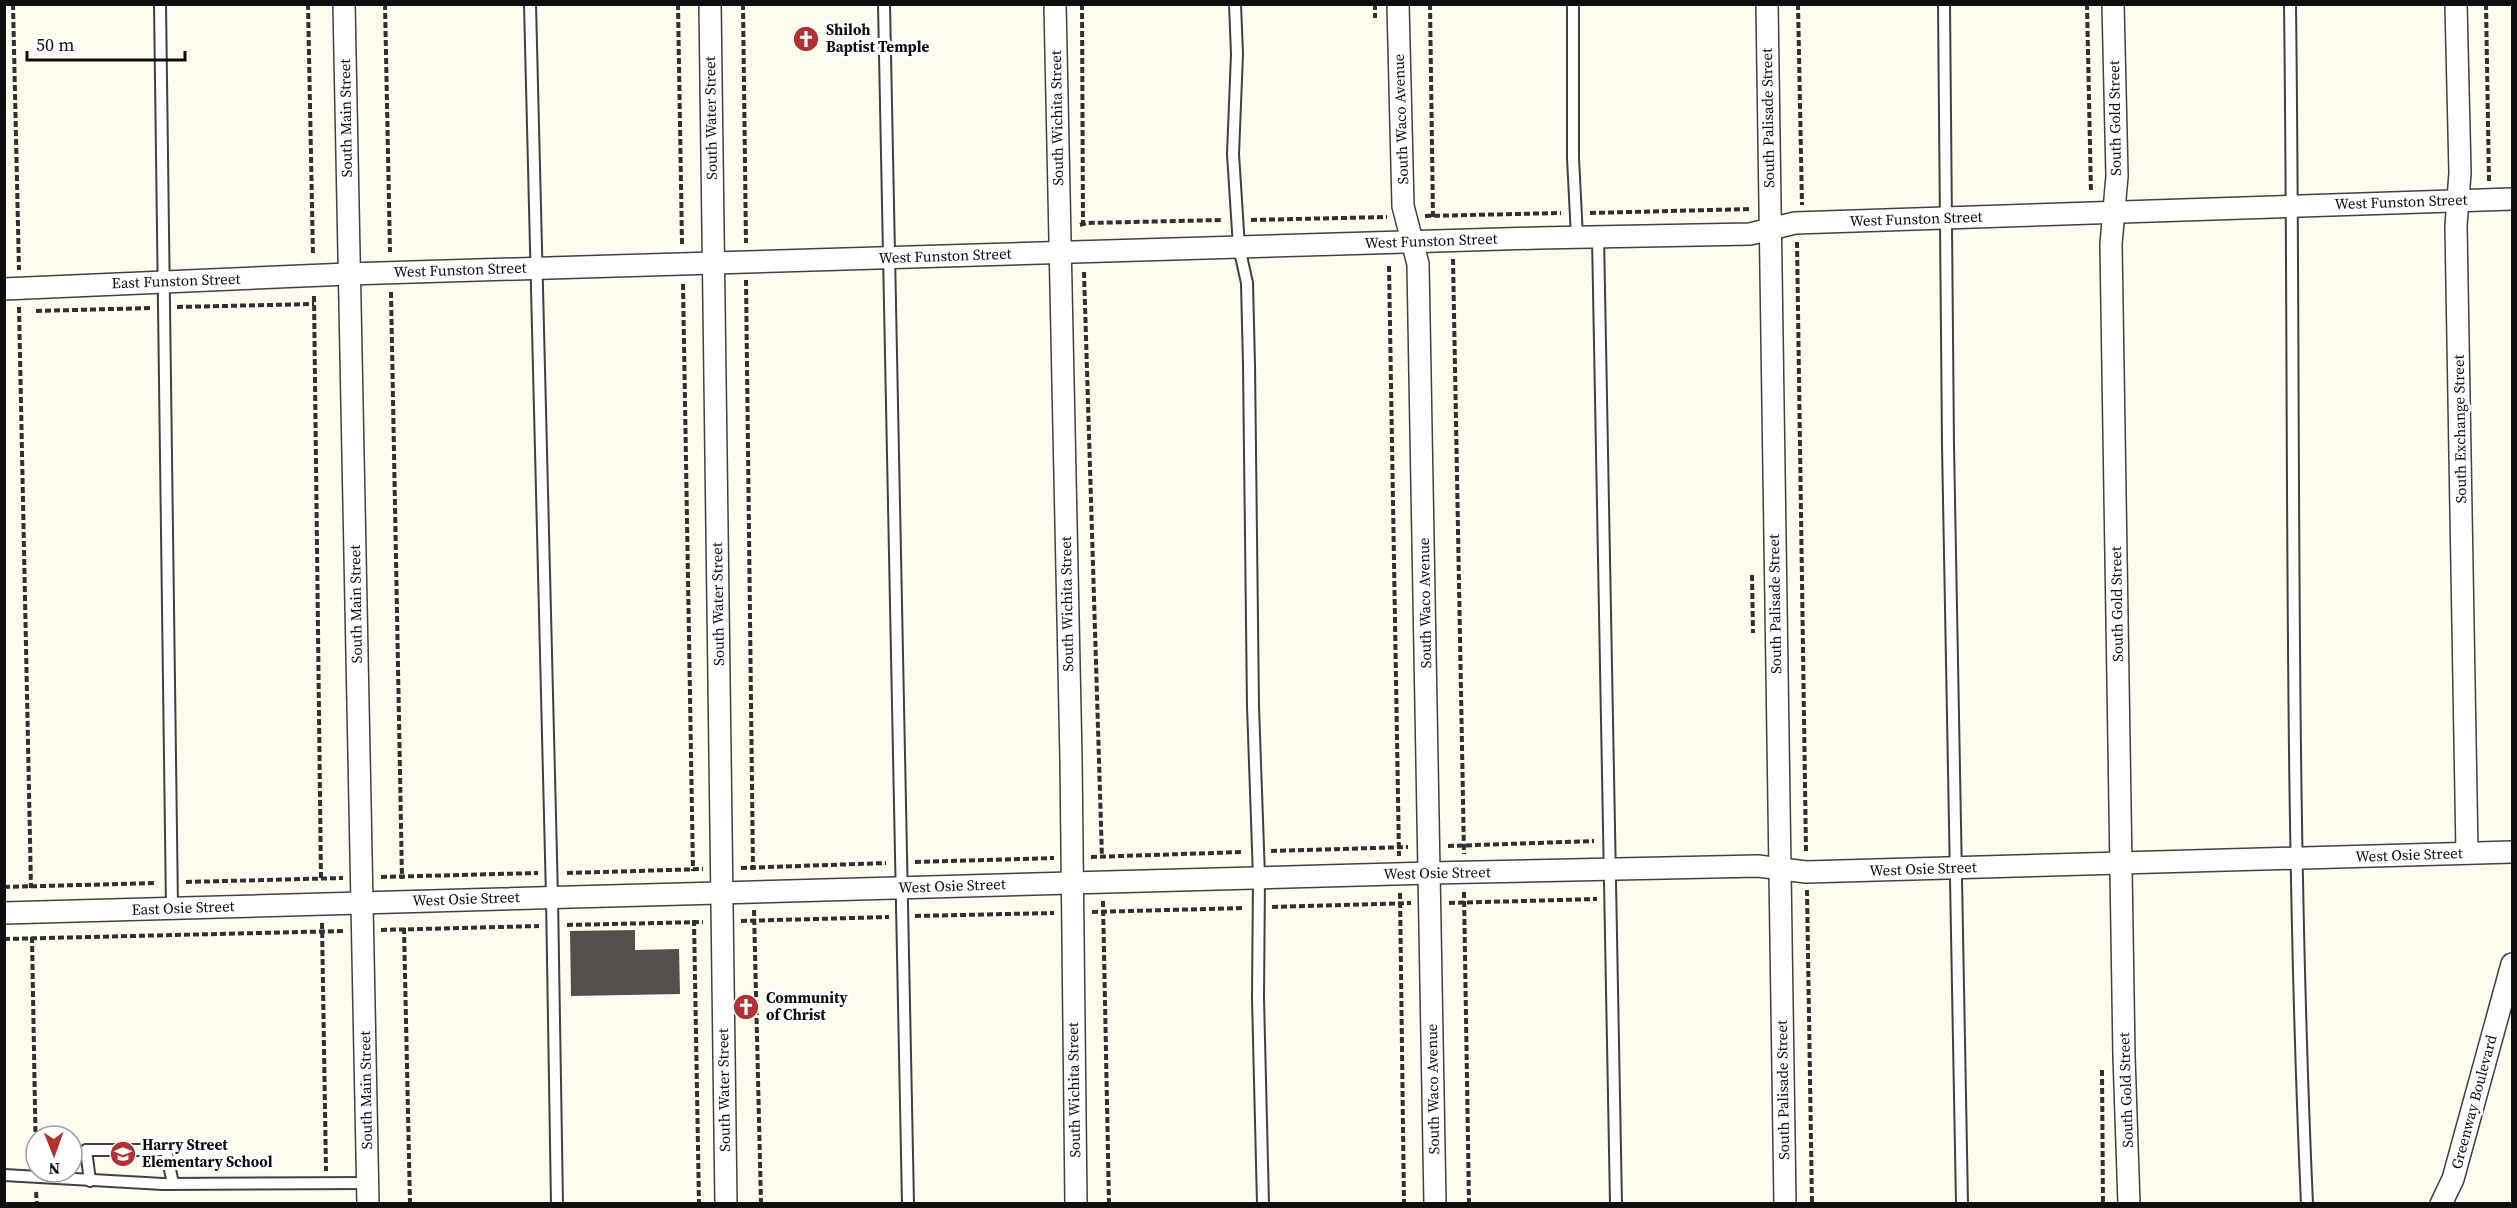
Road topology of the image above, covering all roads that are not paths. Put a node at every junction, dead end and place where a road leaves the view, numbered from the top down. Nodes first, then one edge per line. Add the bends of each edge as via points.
1 (160, 4) edge
2 (344, 4) edge
3 (530, 4) edge
4 (710, 4) edge
5 (884, 4) edge
6 (1054, 4) edge
7 (1235, 4) edge
8 (1398, 4) edge
9 (1573, 4) edge
10 (1767, 4) edge
11 (1944, 4) edge
12 (2113, 4) edge
13 (2290, 4) edge
14 (2456, 4) edge
15 (2512, 199) edge
16 (2458, 200) junction
17 (2293, 206) junction
18 (2114, 212) junction
19 (1945, 218) junction
20 (1769, 229) junction
21 (1587, 237) junction
22 (1412, 242) junction
23 (1239, 247) junction
24 (1059, 252) junction
25 (888, 258) junction
26 (713, 263) junction
27 (536, 268) junction
28 (348, 274) junction
29 (164, 282) junction
30 (12, 288) edge
31 (2512, 852) edge
32 (2467, 853) junction
33 (2298, 858) junction
34 (2122, 864) junction
35 (1957, 868) junction
36 (1608, 869) junction
37 (1779, 869) junction
38 (1430, 873) junction
39 (1259, 877) junction
40 (1072, 882) junction
41 (902, 887) junction
42 (722, 892) junction
43 (552, 897) junction
44 (362, 902) junction
45 (172, 908) junction
46 (4, 913) edge
47 (2512, 964) edge
48 (4, 1175) edge
49 (90, 1181) junction
50 (173, 1184) junction
51 (368, 1193) edge
52 (557, 1203) edge
53 (726, 1203) edge
54 (908, 1203) edge
55 (1076, 1203) edge
56 (1263, 1203) edge
57 (1435, 1203) edge
58 (1616, 1203) edge
59 (1785, 1203) edge
60 (1962, 1203) edge
61 (2129, 1203) edge
62 (2307, 1203) edge
63 (2441, 1203) edge

1 - 29 lane
2 - 28 street, South Main Street
3 - 27 lane
4 - 26 street, South Water Street
5 - 25 lane
6 - 24 street, South Wichita Street
7 - 23 lane via 1233,154
8 - 22 street, South Waco Avenue via 1403,206
9 - 21 lane via 1573,158
10 - 20 street, South Palisade Street
11 - 19 lane
12 - 18 street, South Gold Street via 2117,176
13 - 17 lane
14 - 16 street, South Exchange Street
15 - 16 street, West Funston Street
16 - 17 street, West Funston Street
16 - 32 street, South Exchange Street
17 - 18 street, West Funston Street
17 - 33 lane
18 - 19 street, West Funston Street
18 - 34 street, South Gold Street via 2111,243
19 - 20 street, West Funston Street via 1799,222
19 - 35 lane
20 - 21 street, West Funston Street via 1750,234
20 - 37 street, South Palisade Street
21 - 22 street, West Funston Street
21 - 36 lane
22 - 23 street, West Funston Street
22 - 38 street, South Waco Avenue via 1418,264
23 - 24 street, West Funston Street
23 - 39 lane via 1248,318 1252,706
24 - 25 street, West Funston Street
24 - 40 street, South Wichita Street
25 - 26 street, West Funston Street
25 - 41 lane
26 - 27 street, West Funston Street
26 - 42 street, South Water Street
27 - 28 street, West Funston Street
27 - 43 lane
28 - 29 street, East Funston Street
28 - 44 street, South Main Street
29 - 30 street, East Funston Street
29 - 45 lane
31 - 32 street, West Osie Street
32 - 33 street, West Osie Street
33 - 34 street, West Osie Street
33 - 62 lane via 2299,1030
34 - 35 street, West Osie Street
34 - 61 street, South Gold Street
35 - 37 street, West Osie Street via 1806,872
35 - 60 lane
36 - 37 street, West Osie Street
36 - 38 street, West Osie Street
36 - 58 lane
37 - 59 street, South Palisade Street
38 - 39 street, West Osie Street
38 - 57 street, South Waco Avenue
39 - 40 street, West Osie Street
39 - 56 lane
40 - 41 street, West Osie Street
40 - 55 street, South Wichita Street
41 - 42 street, West Osie Street
41 - 54 lane
42 - 43 street, West Osie Street
42 - 53 street, South Water Street
43 - 44 street, West Osie Street
43 - 52 lane
44 - 45 street, East Osie Street
44 - 51 street, South Main Street
45 - 46 street, East Osie Street
47 - 63 street, Greenway Boulevard via 2453,1179
48 - 49 lane
49 - 50 lane
49 - 50 lane via 86,1150 166,1150
50 - 51 lane via 327,1183

